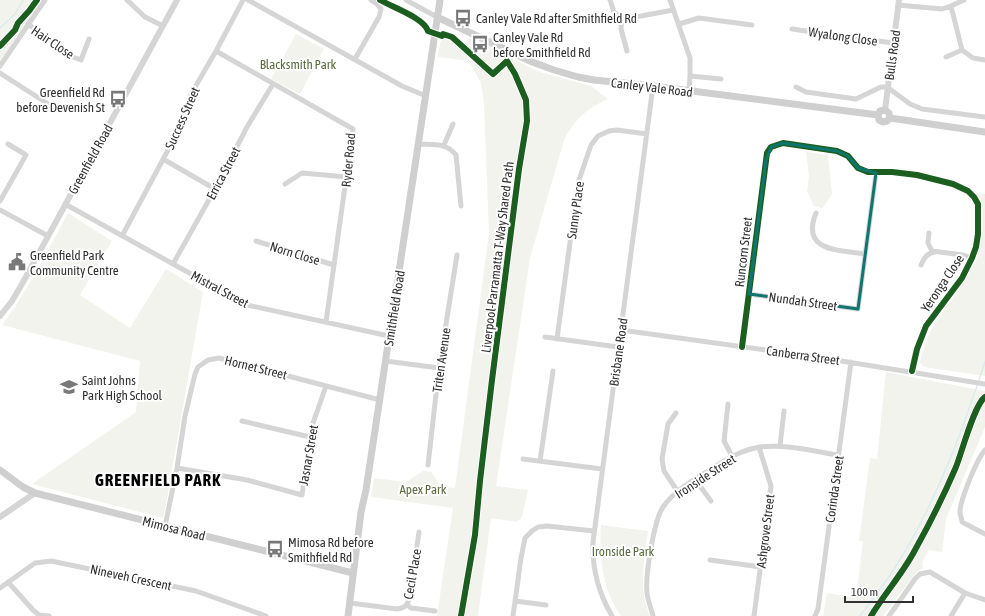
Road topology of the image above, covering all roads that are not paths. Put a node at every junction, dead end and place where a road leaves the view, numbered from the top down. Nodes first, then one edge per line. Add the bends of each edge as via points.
1 (45, 0) edge
2 (127, 0) edge
3 (177, 0) edge
4 (243, 0) edge
5 (248, 0) edge
6 (371, 0) edge
7 (406, 0) edge
8 (440, 0) edge
9 (610, 0) edge
10 (670, 0) edge
11 (964, 0) edge
12 (899, 2) edge
13 (951, 6) junction
14 (673, 10) junction
15 (437, 17) junction
16 (622, 17) junction
17 (28, 24) junction
18 (678, 24) junction
19 (752, 25) dead end
20 (162, 26) junction
21 (792, 29) dead end
22 (89, 39) dead end
23 (893, 43) junction
24 (962, 50) junction
25 (216, 51) junction
26 (627, 51) dead end
27 (946, 57) dead end
28 (355, 59) junction
29 (985, 60) edge
30 (0, 66) edge
31 (0, 72) edge
32 (690, 76) junction
33 (721, 79) dead end
34 (273, 84) junction
35 (653, 86) junction
36 (796, 87) dead end
37 (888, 87) junction
38 (689, 90) junction
39 (426, 96) junction
40 (885, 110) junction
41 (59, 111) dead end
42 (878, 115) junction
43 (985, 116) edge
44 (890, 118) junction
45 (453, 124) dead end
46 (985, 132) edge
47 (647, 134) junction
48 (8, 144) dead end
49 (418, 144) junction
50 (444, 145) junction
51 (163, 159) junction
52 (766, 160) joint
53 (876, 173) junction
54 (347, 177) junction
55 (285, 184) dead end
56 (215, 189) junction
57 (0, 201) edge
58 (66, 204) junction
59 (461, 206) dead end
60 (0, 210) edge
61 (816, 213) dead end
62 (929, 233) dead end
63 (48, 236) junction
64 (122, 236) junction
65 (256, 240) dead end
66 (935, 252) junction
67 (865, 254) junction
68 (457, 255) dead end
69 (972, 258) junction
70 (173, 264) junction
71 (334, 265) junction
72 (921, 265) dead end
73 (749, 294) junction
74 (0, 316) edge
75 (326, 322) junction
76 (621, 330) junction
77 (389, 336) junction
78 (545, 337) dead end
79 (557, 339) junction
80 (618, 347) junction
81 (742, 347) junction
82 (386, 361) junction
83 (851, 362) junction
84 (439, 368) junction
85 (553, 371) dead end
86 (912, 371) junction
87 (985, 384) edge
88 (326, 386) junction
89 (380, 400) junction
90 (728, 404) dead end
91 (784, 411) dead end
92 (676, 413) dead end
93 (242, 421) dead end
94 (310, 437) junction
95 (780, 446) junction
96 (759, 447) junction
97 (985, 450) edge
98 (838, 455) junction
99 (732, 456) junction
100 (523, 459) dead end
101 (540, 461) junction
102 (428, 465) dead end
103 (177, 468) junction
104 (602, 469) junction
105 (0, 470) edge
106 (696, 479) junction
107 (678, 492) junction
108 (35, 493) junction
109 (711, 501) dead end
110 (0, 517) edge
111 (165, 526) junction
112 (594, 531) junction
113 (419, 532) dead end
114 (985, 534) edge
115 (710, 560) dead end
116 (761, 567) junction
117 (353, 573) junction
118 (8, 582) junction
119 (0, 588) edge
120 (965, 593) junction
121 (985, 600) edge
122 (515, 601) junction
123 (350, 603) junction
124 (407, 605) junction
125 (546, 605) dead end
126 (435, 611) dead end
127 (49, 616) edge
128 (266, 616) edge
129 (348, 616) edge
130 (513, 616) edge
131 (612, 616) edge
132 (653, 616) edge
133 (754, 616) edge
134 (815, 616) edge
135 (890, 616) edge
136 (952, 616) edge

1 - 17 street
2 - 20 street via 145,17
3 - 20 street, Greenfield Road
4 - 25 street, Success Street
5 - 28 street
6 - 28 street via 381,9 379,17
7 - 15 street
8 - 15 main road, Smithfield Road
9 - 16 street via 614,12
10 - 14 street
11 - 13 street
12 - 13 street via 942,9
12 - 23 street, Bulls Road
13 - 24 street
14 - 16 street
14 - 18 street
15 - 35 main road, Canley Vale Road via 554,70 594,80
15 - 39 main road, Smithfield Road
16 - 26 street via 621,29
17 - 22 street, Hair Close via 73,57 81,60
17 - 30 street
18 - 19 street via 699,18
18 - 32 street via 688,51
20 - 58 street, Greenfield Road
21 - 23 street, Wyalong Close
23 - 37 street, Bulls Road
24 - 27 street
24 - 29 street via 973,58
25 - 34 street, Ryder Road
25 - 51 street, Success Street via 190,96 183,122
28 - 39 street via 402,86
31 - 41 street
32 - 33 street
32 - 38 street
34 - 54 street, Ryder Road via 353,129
34 - 56 street, Errica Street
35 - 38 main road, Canley Vale Road
35 - 47 street, Brisbane Road
36 - 37 street via 806,92 856,99 881,87
37 - 40 street, Bulls Road
37 - 43 street via 910,104 922,108
38 - 42 main road, Canley Vale Road
39 - 49 main road, Smithfield Road
40 - 42 main road via 880,111
40 - 44 main road
42 - 44 main road via 879,120 883,122
44 - 46 main road
45 - 50 street
47 - 76 street, Brisbane Road
47 - 79 street, Sunny Place via 609,131 598,136 591,145 578,183
48 - 57 street via 26,155
49 - 50 street
49 - 77 main road, Smithfield Road
50 - 59 street via 451,148 456,155
51 - 56 street
51 - 64 street, Success Street
52 - 53 street, Yeronga Close via 771,147 784,143 837,151 848,156 858,168
52 - 73 street, Runcorn Street
53 - 67 street
53 - 69 street, Yeronga Close via 917,175 968,190 978,204 976,247
54 - 55 street via 302,173
54 - 71 street, Ryder Road
56 - 70 street, Errica Street
58 - 63 street, Greenfield Road
58 - 64 street, Mistral Street
60 - 63 street
61 - 67 street via 813,234 817,242 828,249
62 - 66 street via 928,244
63 - 74 street, Greenfield Road via 12,301
64 - 70 street, Mistral Street
65 - 71 street, Norn Close
66 - 69 street
66 - 72 street via 929,254
67 - 73 street, Nundah Street via 858,309
68 - 84 street, Triten Avenue
69 - 86 street, Yeronga Close via 962,278 926,326
70 - 75 street, Mistral Street via 247,305
71 - 75 street, Ryder Road
73 - 81 street, Runcorn Street
75 - 77 street, Mistral Street
76 - 80 street, Brisbane Road
76 - 81 street, Canberra Street
77 - 82 main road, Smithfield Road
78 - 79 street
79 - 80 street
80 - 104 street, Brisbane Road
81 - 83 street, Canberra Street
82 - 84 street
82 - 89 main road, Smithfield Road
83 - 86 street, Canberra Street
83 - 98 street, Corinda Street
84 - 102 street, Triten Avenue
85 - 101 street
86 - 87 street, Canberra Street
88 - 89 street, Hornet Street
88 - 94 street, Jasnar Street
88 - 103 street, Hornet Street via 219,358 208,360 198,367 195,374
89 - 117 main road, Smithfield Road
90 - 99 street via 724,441
91 - 95 street
92 - 107 street via 668,424 662,459 664,471
93 - 94 street
94 - 103 street, Jasnar Street via 302,495 247,480
95 - 96 street, Ironside Street
95 - 98 street, Ironside Street
96 - 99 street, Ironside Street
96 - 116 street, Ashgrove Street via 771,486
97 - 114 street via 974,469 960,513 962,522
98 - 134 street, Corinda Street
99 - 106 street, Ironside Street
100 - 101 street
101 - 104 street
103 - 111 street, Hornet Street
104 - 112 street, Brisbane Road
105 - 108 main road, Mimosa Road
106 - 107 street, Ironside Street
106 - 109 street
107 - 132 street, Ironside Street via 663,507 655,528 646,584
108 - 110 street
108 - 111 main road, Mimosa Road
111 - 117 main road, Mimosa Road
112 - 122 street via 547,526 532,531 525,538
112 - 131 street, Brisbane Road via 596,575 602,596
113 - 124 street, Cecil Place via 410,600
115 - 116 street
116 - 133 street, Ashgrove Street
117 - 123 main road, Smithfield Road
118 - 119 street, Nineveh Crescent
118 - 127 street via 39,615
118 - 128 street, Nineveh Crescent via 35,563 51,561 196,591
120 - 121 street
120 - 135 street via 935,574 925,572 915,580
120 - 136 street
122 - 125 street
122 - 130 street
123 - 124 street, Cecil Place via 397,609
123 - 129 main road, Smithfield Road
124 - 126 street via 411,608

